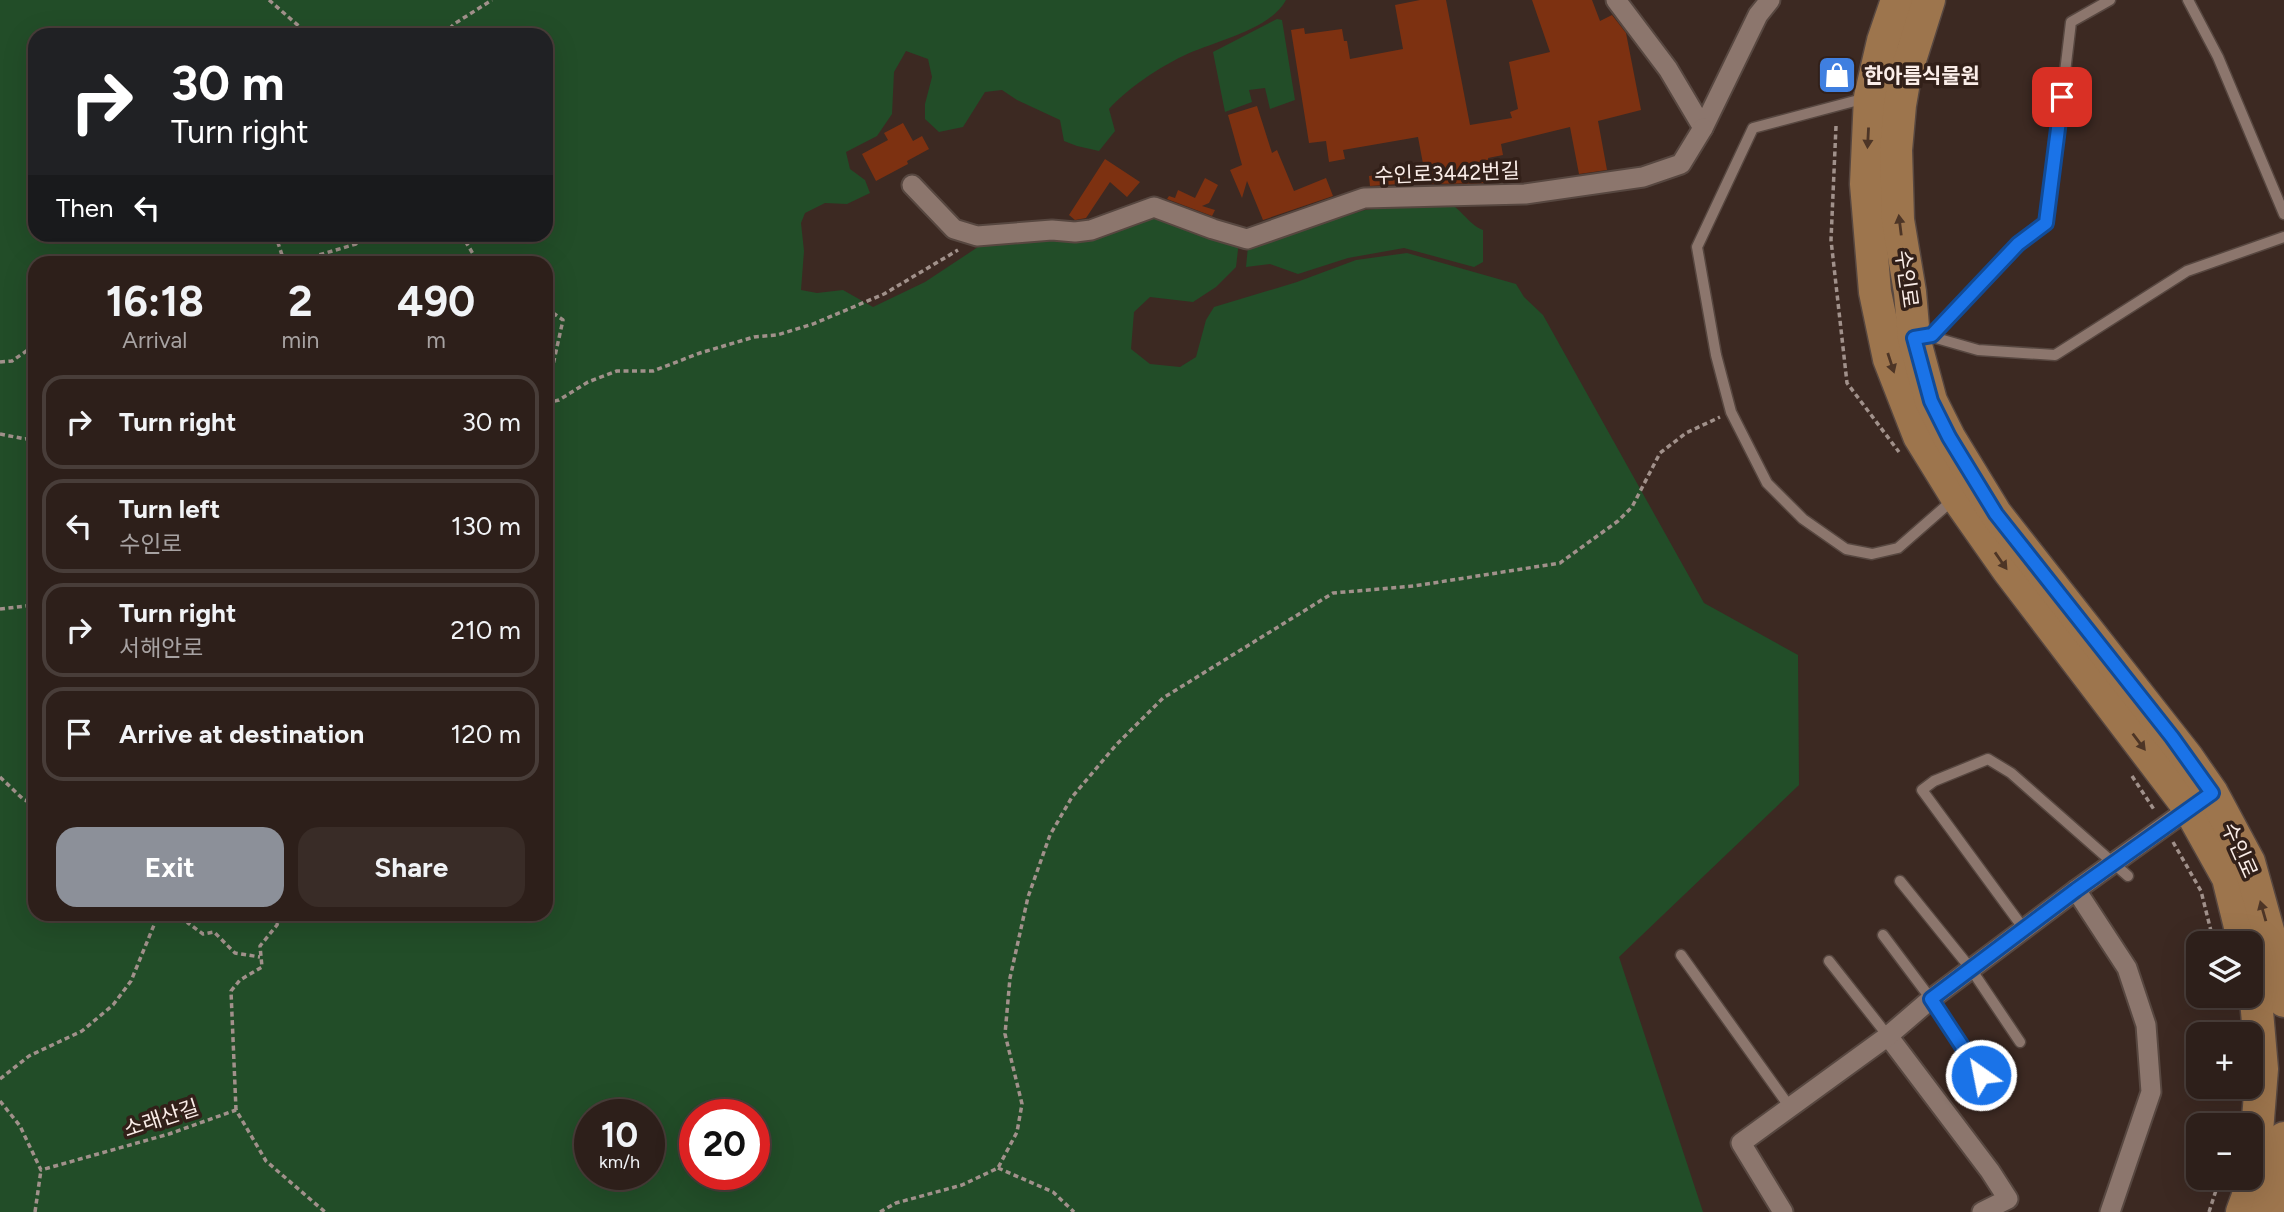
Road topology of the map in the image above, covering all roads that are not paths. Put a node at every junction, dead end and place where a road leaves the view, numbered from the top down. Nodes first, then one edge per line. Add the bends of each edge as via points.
1 (1616, 0) edge
2 (1770, 0) edge
3 (1897, 0) edge
4 (1929, 0) edge
5 (2110, 0) edge
6 (2188, 0) edge
7 (1870, 97) junction
8 (1703, 128) junction
9 (912, 185) dead end
10 (2284, 214) edge
11 (2284, 237) edge
12 (1923, 337) junction
13 (1956, 496) junction
14 (2201, 800) junction
15 (2120, 870) junction
16 (1900, 881) dead end
17 (2076, 890) junction
18 (2024, 929) junction
19 (2241, 931) edge
20 (1882, 935) dead end
21 (1681, 955) dead end
22 (1829, 961) dead end
23 (1971, 969) junction
24 (1931, 999) junction
25 (2284, 1001) edge
26 (2257, 1008) edge
27 (1888, 1036) junction
28 (2020, 1042) dead end
29 (1993, 1095) dead end
30 (1789, 1106) junction
31 (2284, 1138) edge
32 (2010, 1205) edge
33 (1783, 1212) edge
34 (1982, 1212) edge
35 (2110, 1212) edge
36 (2242, 1212) edge
37 (2267, 1212) edge

1 - 8 street via 1668,69
2 - 8 street, 수인로3442번길 via 1758,15
3 - 7 main road, 수인로
12 -> 4 main road, 수인로 via 1898,220 1896,150 1905,76
5 - 12 lane via 2071,22 2046,223 2018,244
6 - 10 lane via 2218,57
7 -> 13 main road, 수인로 via 1866,184 1875,292 1889,359 1919,436
7 - 13 lane via 1753,128 1698,247 1716,355 1731,412 1768,483 1802,519 1846,549 1872,554 1898,548
8 - 9 street, 수인로3442번길 via 1681,164 1643,177 1525,194 1364,198 1247,239 1154,207 1091,230 978,236 954,229
11 - 12 lane via 2187,271 2055,355 1978,350
12 - 14 main road, 수인로 via 1931,401 1949,437 1996,514 2179,746
13 -> 14 main road, 수인로 via 2008,570
14 - 15 street
14 - 19 main road, 수인로
25 -> 14 main road, 수인로 via 2249,862
15 - 17 street
15 - 18 lane via 2011,773 1988,759 1934,781 1922,790
16 - 23 lane
17 - 18 street
17 - 35 street via 2127,968 2146,1025 2151,1092
18 - 23 street
20 - 24 lane
21 - 30 lane
22 - 27 lane
23 - 24 street
23 - 28 lane
24 - 27 street
24 - 29 lane
26 - 36 main road via 2262,1069 2253,1182
27 - 30 street
27 - 32 street via 1990,1171
30 - 33 street via 1741,1143
31 - 37 main road
32 - 34 street

